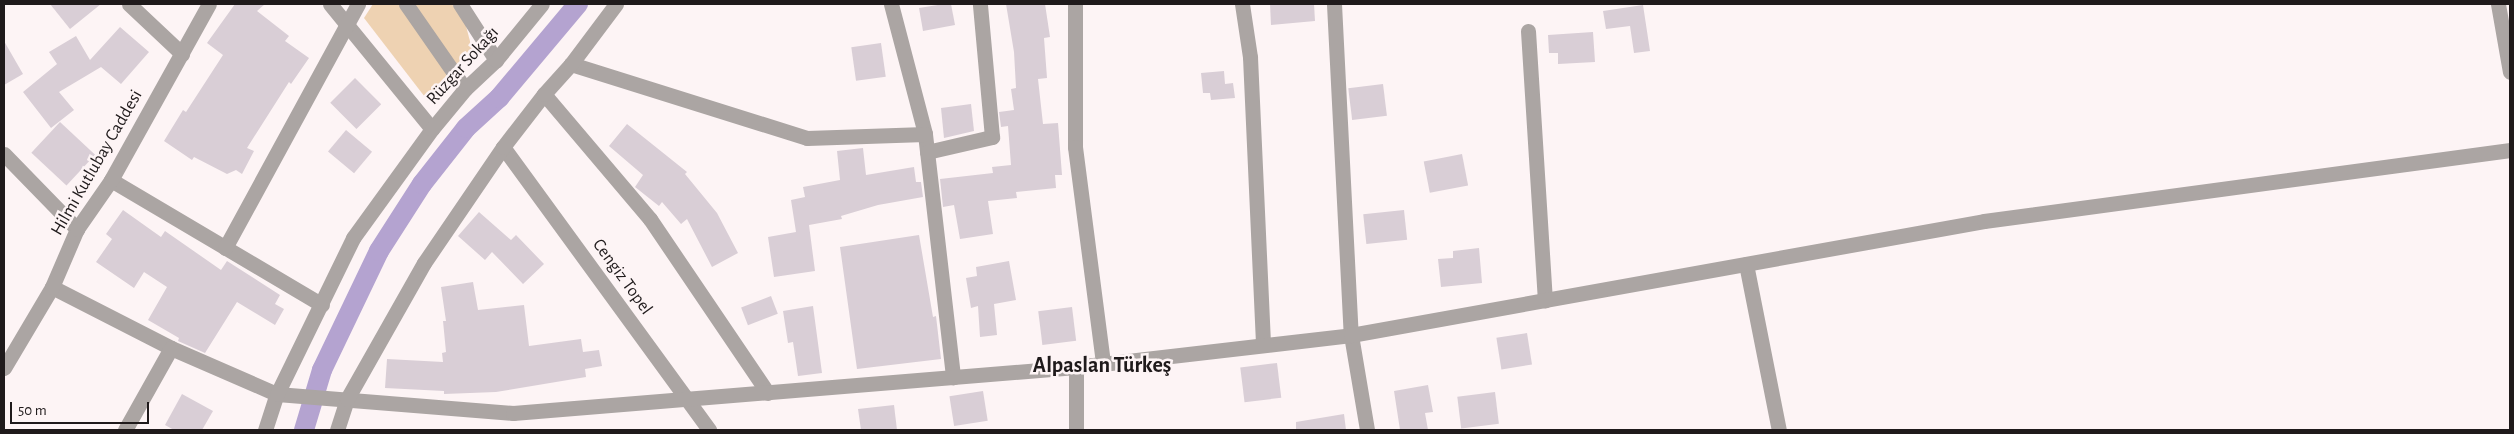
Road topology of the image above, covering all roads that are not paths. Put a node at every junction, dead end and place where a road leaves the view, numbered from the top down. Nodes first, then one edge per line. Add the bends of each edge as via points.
1 (129, 4) edge
2 (209, 4) edge
3 (330, 4) edge
4 (358, 4) edge
5 (406, 4) edge
6 (460, 4) edge
7 (542, 4) edge
8 (616, 4) edge
9 (891, 4) edge
10 (980, 4) edge
11 (1075, 4) edge
12 (1242, 4) edge
13 (1334, 4) edge
14 (2498, 4) edge
15 (347, 25) junction
16 (1528, 31) dead end
17 (182, 54) junction
18 (496, 60) junction
19 (571, 64) junction
20 (2510, 72) edge
21 (465, 89) junction
22 (544, 94) junction
23 (432, 129) junction
24 (925, 134) junction
25 (503, 147) junction
26 (2510, 150) edge
27 (927, 152) junction
28 (4, 154) edge
29 (111, 180) junction
30 (78, 229) junction
31 (225, 248) junction
32 (1746, 264) junction
33 (52, 287) junction
34 (1545, 300) junction
35 (322, 306) junction
36 (1351, 335) junction
37 (1263, 345) junction
38 (171, 348) junction
39 (1103, 364) junction
40 (1076, 367) junction
41 (4, 368) edge
42 (953, 378) junction
43 (768, 393) junction
44 (277, 394) junction
45 (347, 399) junction
46 (687, 399) junction
47 (125, 430) edge
48 (265, 430) edge
49 (338, 430) edge
50 (709, 430) edge
51 (1076, 430) edge
52 (1367, 430) edge
53 (1779, 430) edge

1 - 17 street
2 - 17 street, Hilmi Kutlubay Caddesi
3 - 15 street
4 - 15 street
5 - 21 street
6 - 18 street
7 - 18 street, Rüzgar Sokağı
8 - 19 street
9 - 24 street
10 - 27 street via 992,137
11 - 39 street via 1075,147
12 - 37 street via 1250,57
13 - 36 street
14 - 20 street
15 - 23 street
15 - 31 street
16 - 34 street
17 - 29 street, Hilmi Kutlubay Caddesi
18 - 21 street, Rüzgar Sokağı
19 - 22 street
19 - 24 street via 807,138
21 - 23 street, Rüzgar Sokağı
22 - 25 street
22 - 43 street via 650,219
23 - 35 street, Rüzgar Sokağı via 353,238
24 - 27 street
25 - 45 street via 424,263
25 - 46 street, Cengiz Topel
26 - 32 street via 1984,221
27 - 42 street
28 - 30 street
29 - 30 street, Hilmi Kutlubay Caddesi
29 - 31 street
30 - 33 street, Hilmi Kutlubay Caddesi
31 - 35 street
32 - 34 street
32 - 53 street
33 - 38 street
33 - 41 street, Hilmi Kutlubay Caddesi
34 - 36 street
35 - 44 street, Rüzgar Sokağı
36 - 37 street
36 - 52 street
37 - 39 street
38 - 44 street
38 - 47 street
39 - 40 street
40 - 42 street
40 - 51 street
42 - 43 street
43 - 46 street
44 - 45 street
44 - 48 street, Rüzgar Sokağı
45 - 46 street via 513,413
45 - 49 street
46 - 50 street, Cengiz Topel

